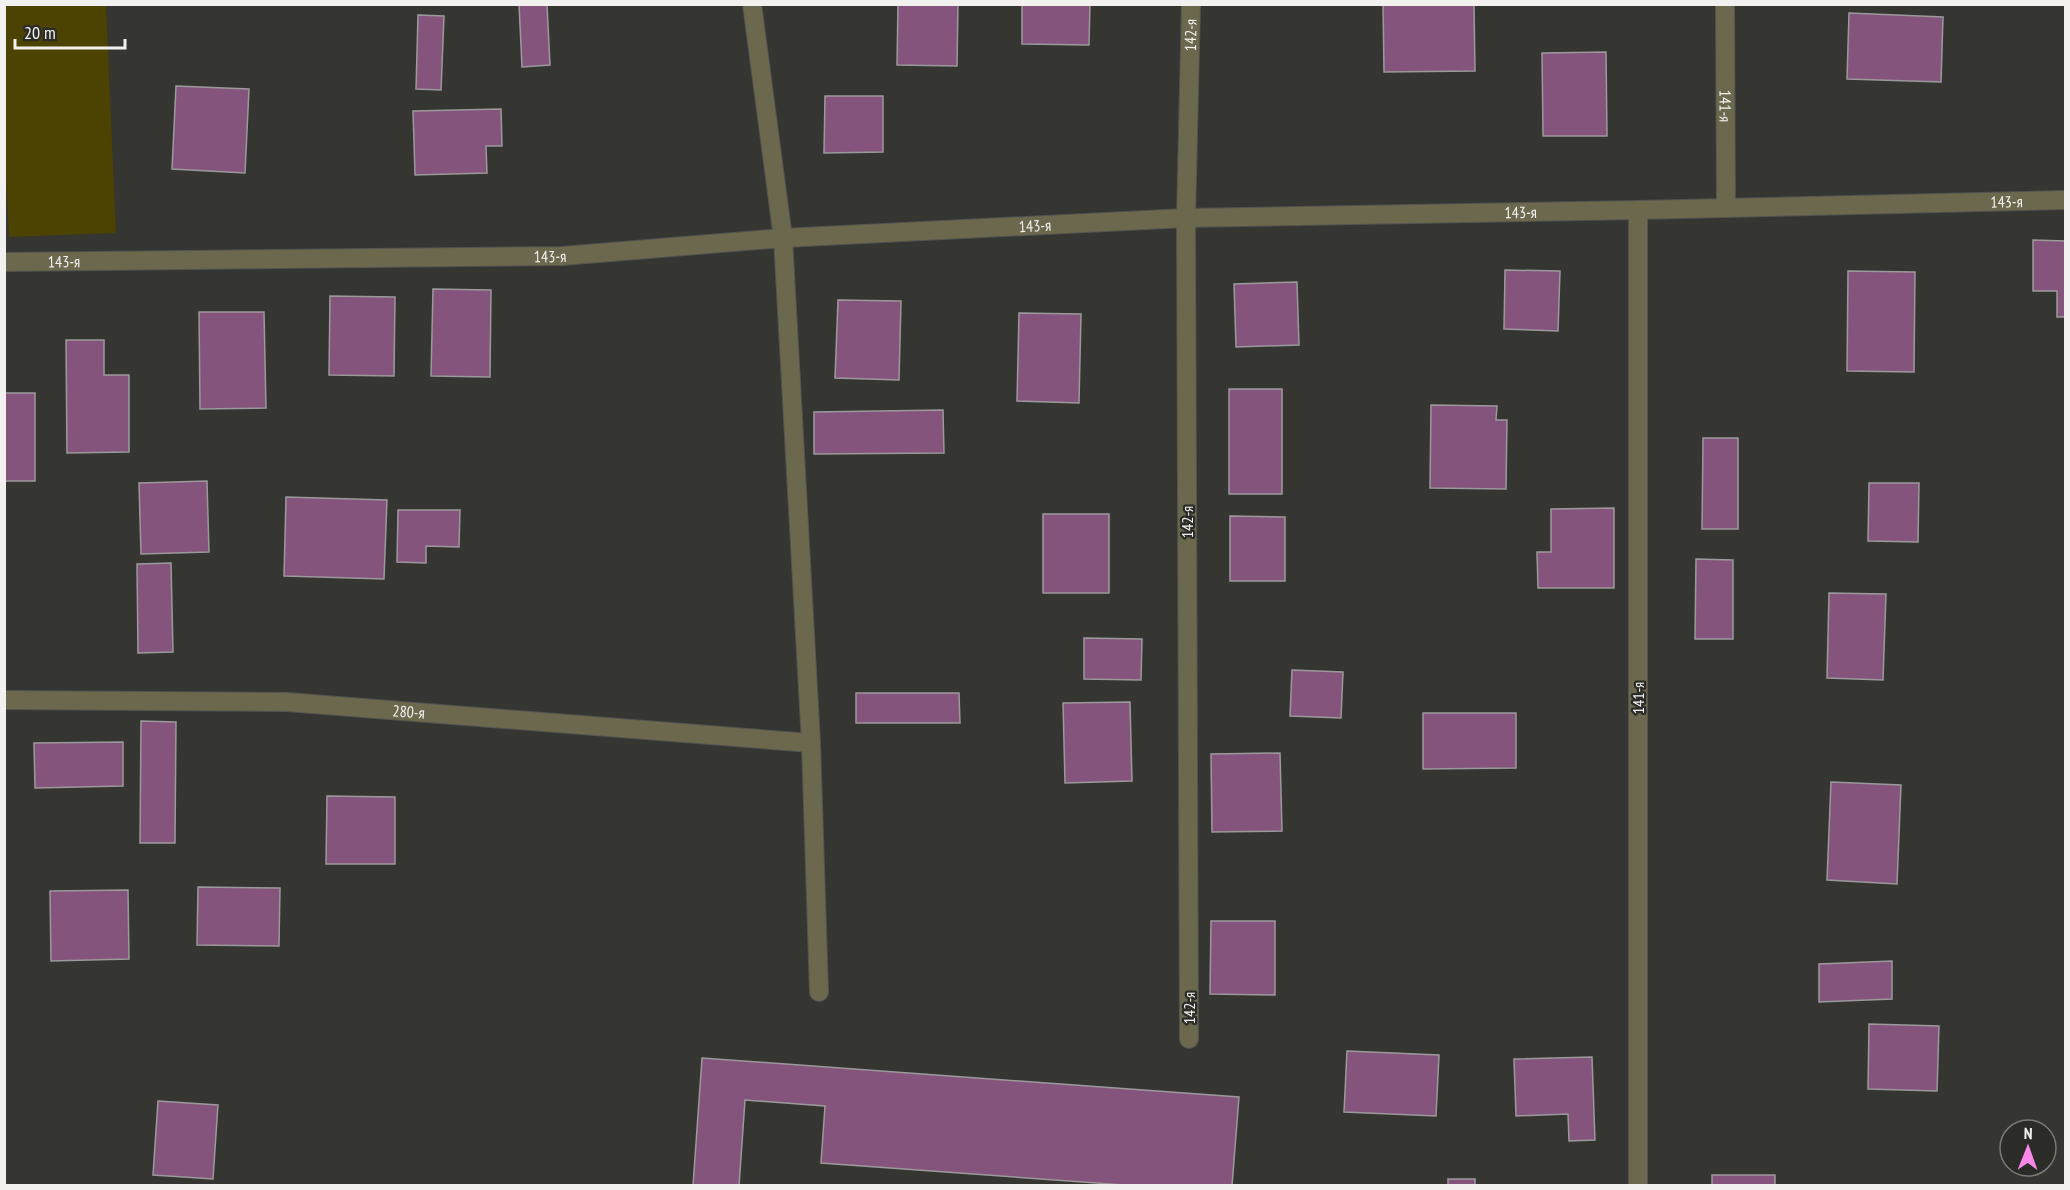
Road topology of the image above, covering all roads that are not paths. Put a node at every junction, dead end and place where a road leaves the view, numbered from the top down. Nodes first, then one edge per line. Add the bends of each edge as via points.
1 (752, 4) edge
2 (1191, 4) edge
3 (1725, 4) edge
4 (2066, 200) edge
5 (1726, 208) junction
6 (1638, 210) junction
7 (1185, 218) junction
8 (783, 238) junction
9 (4, 262) edge
10 (4, 700) edge
11 (811, 743) junction
12 (819, 992) dead end
13 (1189, 1039) dead end
14 (1638, 1185) edge

1 - 8 street
2 - 7 street, 142-я
3 - 5 street, 141-я
4 - 5 street, 143-я
5 - 6 street, 143-я
6 - 7 street, 143-я
6 - 14 street, 141-я
7 - 8 street, 143-я
7 - 13 street, 142-я
8 - 9 street, 143-я via 562,256
8 - 11 street
10 - 11 street, 280-я via 287,702
11 - 12 street

